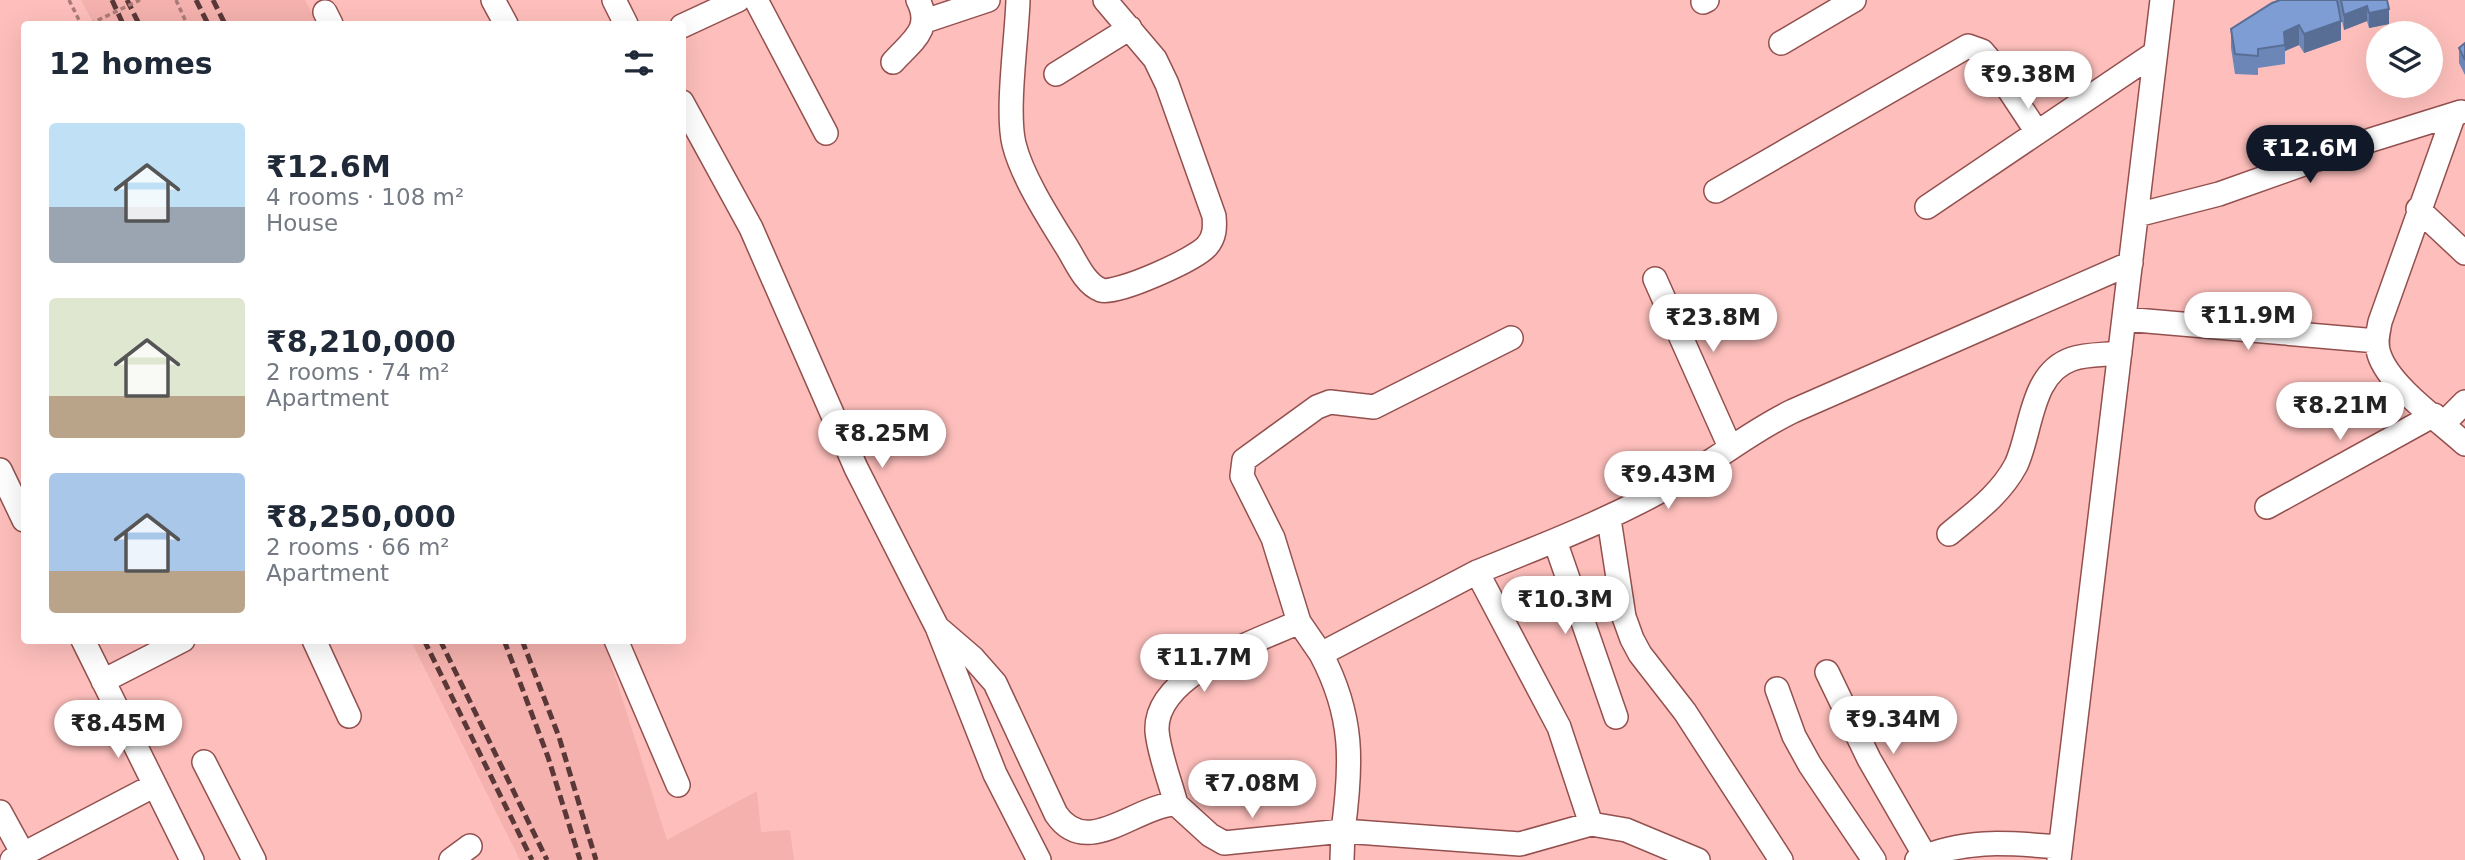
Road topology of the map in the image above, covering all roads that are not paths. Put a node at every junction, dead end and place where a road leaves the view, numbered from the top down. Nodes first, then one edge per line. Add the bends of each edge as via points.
1 (494, 0) edge
2 (614, 0) edge
3 (738, 0) edge
4 (756, 0) edge
5 (988, 0) edge
6 (1018, 0) edge
7 (1105, 0) edge
8 (1854, 0) edge
9 (2162, 0) edge
10 (921, 11) edge
11 (504, 21) edge
12 (624, 21) edge
13 (686, 24) edge
14 (1130, 28) junction
15 (1782, 43) dead end
16 (2155, 53) junction
17 (893, 62) dead end
18 (1055, 74) dead end
19 (686, 109) edge
20 (2459, 113) edge
21 (2037, 132) junction
22 (825, 133) dead end
23 (1716, 191) dead end
24 (1927, 207) dead end
25 (2418, 209) junction
26 (2137, 215) junction
27 (2465, 253) edge
28 (2130, 262) junction
29 (1655, 279) dead end
30 (2124, 319) junction
31 (1511, 338) dead end
32 (2377, 341) junction
33 (2120, 353) junction
34 (2465, 402) edge
35 (2438, 419) junction
36 (2465, 444) edge
37 (1730, 447) junction
38 (0, 470) edge
39 (2267, 507) dead end
40 (21, 514) edge
41 (1609, 519) junction
42 (1949, 534) dead end
43 (1555, 541) junction
44 (1477, 572) junction
45 (1299, 622) junction
46 (936, 626) junction
47 (85, 644) edge
48 (175, 644) edge
49 (316, 644) edge
50 (618, 644) edge
51 (1321, 654) junction
52 (1828, 673) dead end
53 (103, 681) junction
54 (1777, 689) dead end
55 (349, 716) dead end
56 (1616, 718) dead end
57 (204, 762) dead end
58 (155, 785) junction
59 (678, 785) dead end
60 (1176, 804) junction
61 (0, 812) edge
62 (1591, 824) junction
63 (1343, 831) junction
64 (470, 846) dead end
65 (1519, 852) edge
66 (2059, 853) edge
67 (18, 857) edge
68 (1921, 858) edge
69 (192, 860) edge
70 (254, 860) edge
71 (451, 860) edge
72 (1039, 860) edge
73 (1342, 860) edge
74 (1698, 860) edge
75 (1780, 860) edge
76 (1874, 860) edge

1 - 11 street
2 - 12 street
3 - 13 street
4 - 22 street
5 - 10 street
6 - 14 street via 1015,146 1055,228 1085,276 1108,291 1199,254 1215,228 1167,84
7 - 14 street
8 - 15 street
9 - 16 street
10 - 17 street via 918,35
14 - 18 street
16 - 21 street
16 - 26 street
19 - 46 street via 751,228 856,468
20 - 25 street
20 - 26 street via 2219,194
21 - 23 street via 1988,58 1968,46
21 - 24 street
25 - 27 street
25 - 32 street
26 - 28 street
28 - 30 street
28 - 37 street via 1793,411
29 - 37 street
30 - 32 street
30 - 33 street
31 - 45 street via 1374,407 1330,402 1317,407 1244,460 1242,476 1273,537
32 - 35 street via 2396,382
33 - 42 street via 2073,358 2051,372 2040,389 2021,452 2007,480 1995,496
33 - 66 street
34 - 35 street
35 - 36 street
35 - 39 street
37 - 41 street
38 - 40 street
41 - 43 street
41 - 75 street via 1624,617 1632,639
43 - 44 street
43 - 56 street
44 - 51 street
44 - 62 street via 1559,727
45 - 51 street
45 - 60 street via 1216,660 1171,692 1158,717 1157,731
46 - 60 street via 995,682 1067,829 1091,835
46 - 72 street via 995,774
47 - 53 street
48 - 53 street
49 - 55 street
50 - 59 street
51 - 63 street via 1338,687 1351,754
52 - 68 street
53 - 58 street
54 - 76 street via 1806,758
57 - 70 street
58 - 67 street
58 - 69 street
60 - 63 street via 1224,843
61 - 67 street
62 - 65 street
62 - 74 street via 1626,830
63 - 65 street
63 - 73 street
64 - 71 street
66 - 68 street via 1993,841

